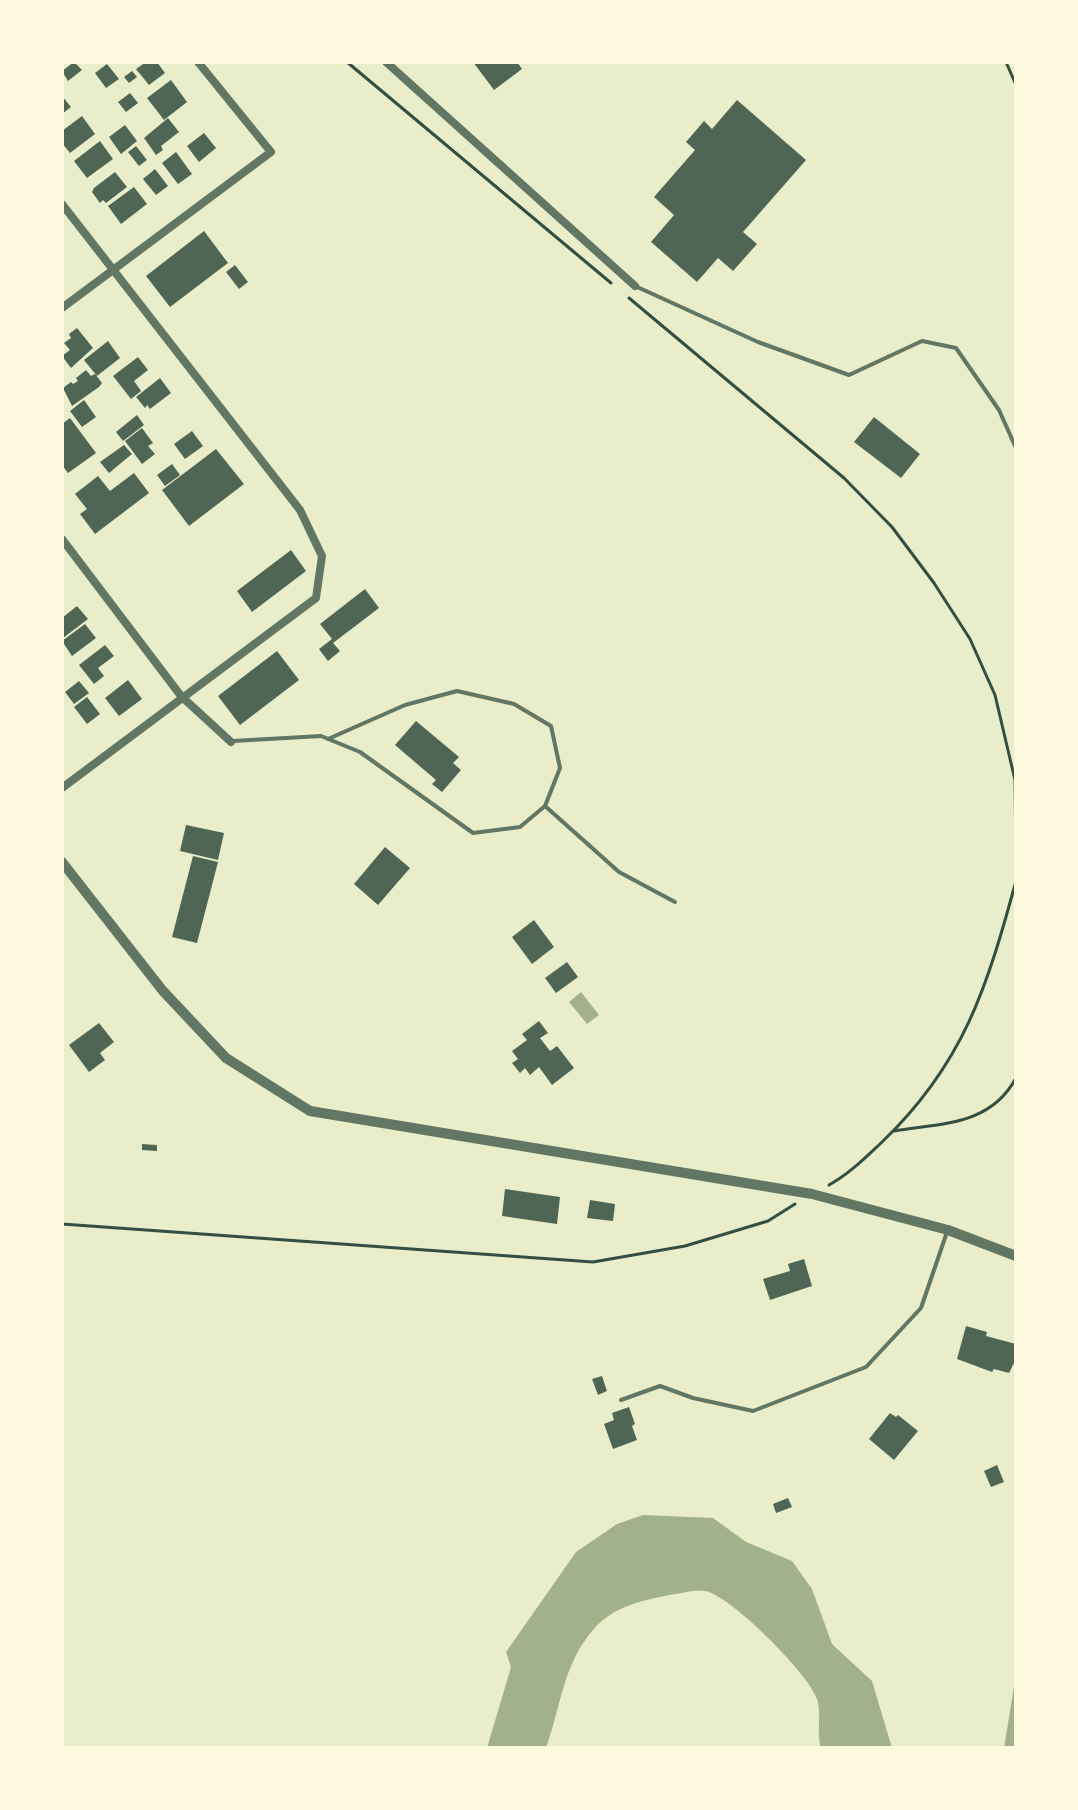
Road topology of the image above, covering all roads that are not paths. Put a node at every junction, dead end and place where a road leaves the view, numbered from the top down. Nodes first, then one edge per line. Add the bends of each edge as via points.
1 (198, 62) edge
2 (386, 62) edge
3 (62, 204) edge
4 (112, 269) junction
5 (635, 286) joint
6 (62, 308) edge
7 (1016, 448) edge
8 (62, 539) edge
9 (181, 696) junction
10 (328, 739) junction
11 (231, 742) joint
12 (62, 788) edge
13 (545, 806) junction
14 (62, 862) edge
15 (675, 902) dead end
16 (948, 1230) junction
17 (1016, 1256) edge
18 (621, 1400) dead end

1 - 4 street via 271,152
2 - 5 street
3 - 4 street
4 - 6 street
4 - 9 street via 300,510 322,556 316,598
5 - 7 lane via 758,342 849,375 922,341 956,348 999,410
8 - 9 street
9 - 11 street
9 - 12 street
10 - 11 lane
10 - 13 lane via 360,752 473,833 520,827
10 - 13 lane via 405,705 457,691 514,704 551,726 560,768
13 - 15 lane via 619,872
14 - 16 street via 163,991 226,1058 310,1111 812,1194
16 - 17 street
16 - 18 lane via 921,1308 866,1367 753,1411 660,1386

